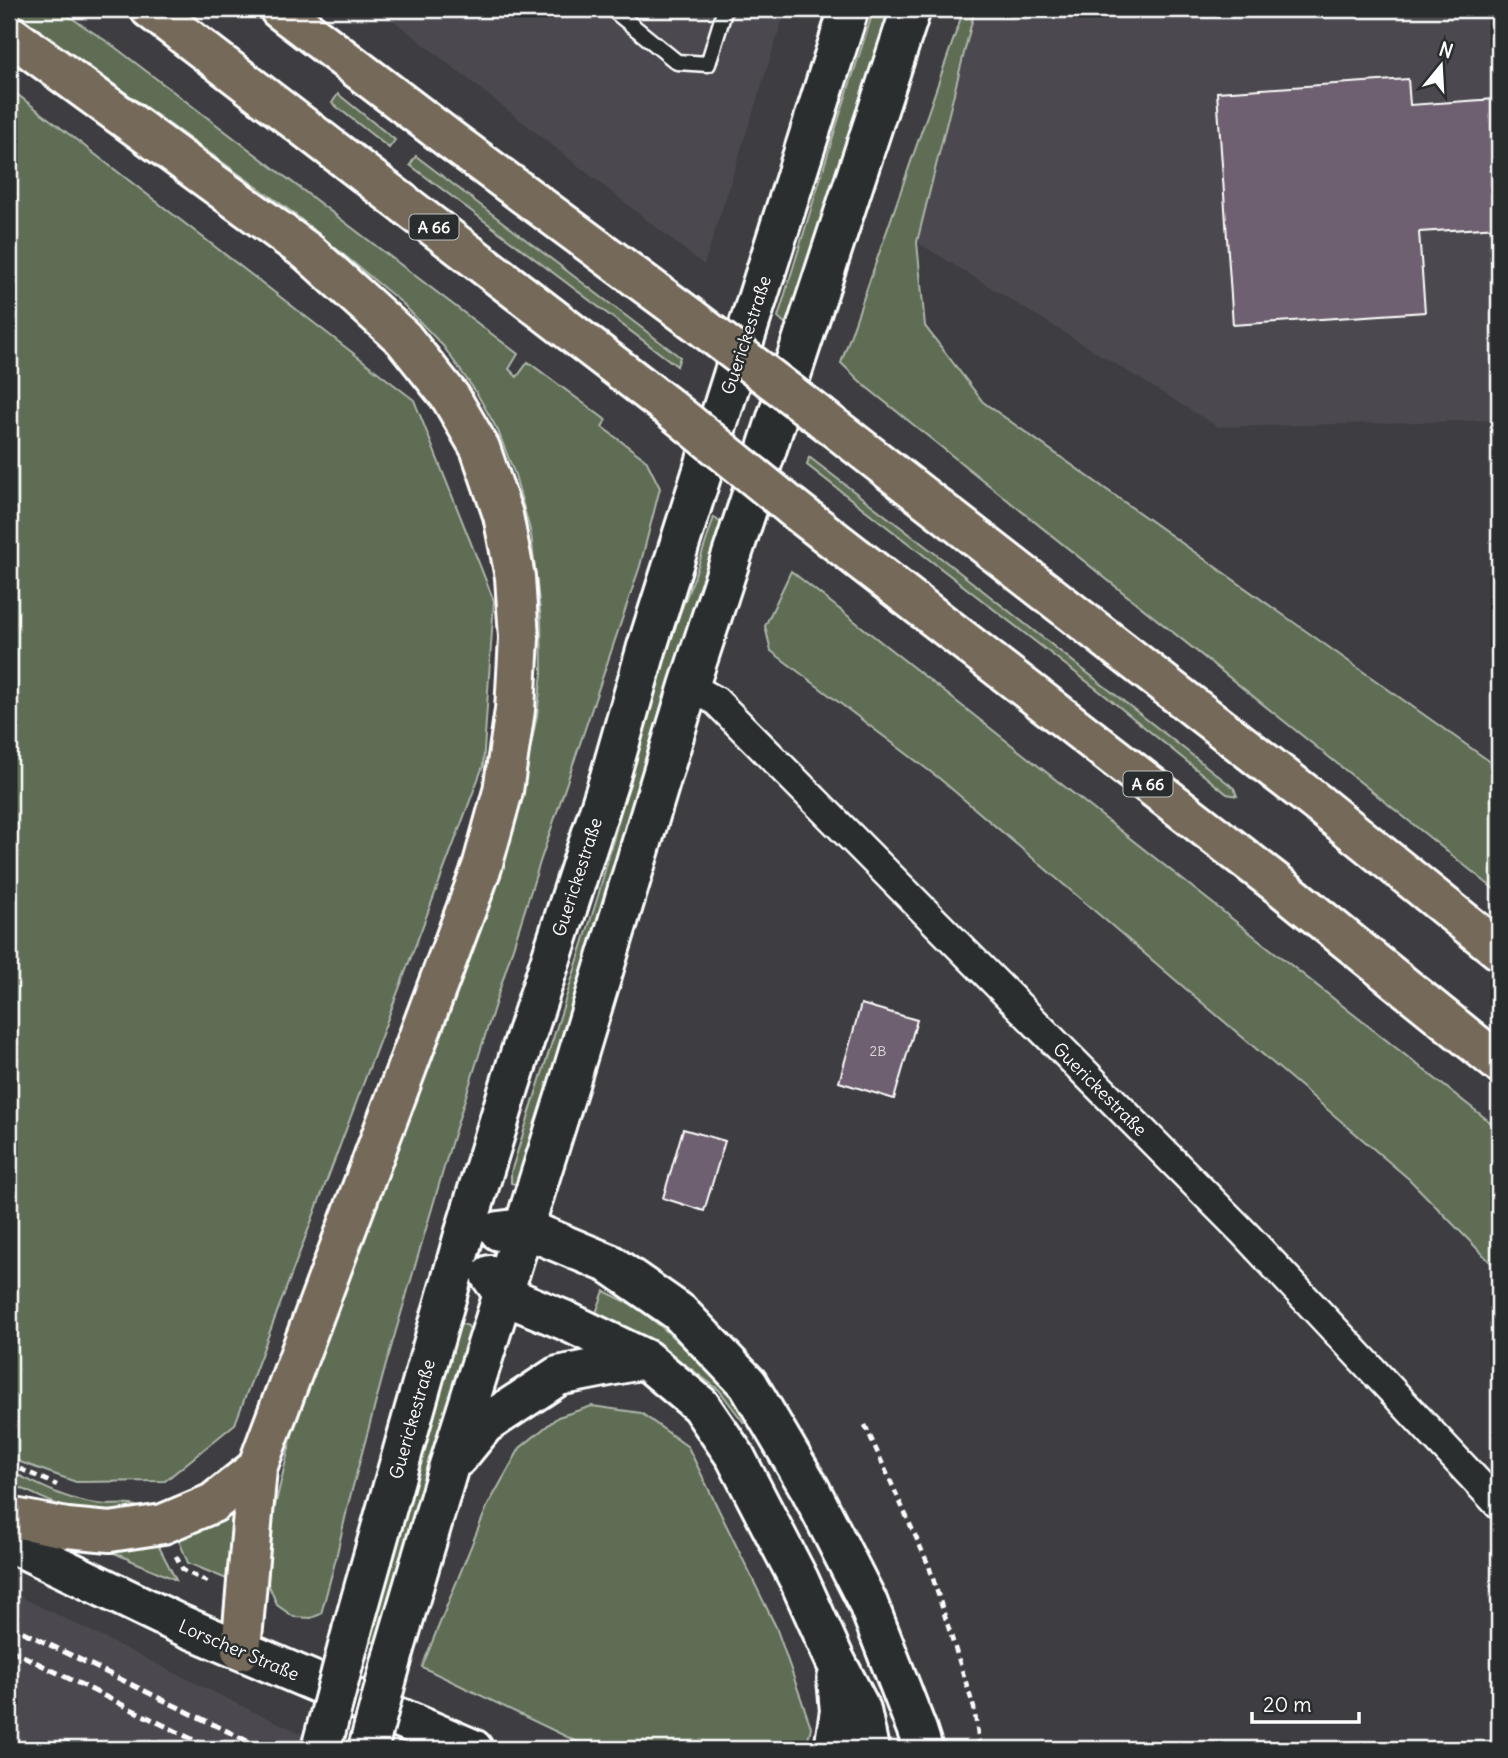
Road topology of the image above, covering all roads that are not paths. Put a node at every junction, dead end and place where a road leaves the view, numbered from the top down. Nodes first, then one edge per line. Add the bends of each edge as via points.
1 (132, 9) edge
2 (150, 9) edge
3 (279, 9) edge
4 (612, 9) edge
5 (725, 9) edge
6 (849, 9) edge
7 (911, 9) edge
8 (9, 34) edge
9 (201, 50) junction
10 (689, 686) junction
11 (1499, 950) edge
12 (1499, 1063) edge
13 (524, 1228) junction
14 (464, 1235) junction
15 (504, 1295) junction
16 (645, 1359) junction
17 (257, 1468) junction
18 (448, 1469) junction
19 (1499, 1505) edge
20 (9, 1517) edge
21 (9, 1542) edge
22 (241, 1650) junction
23 (835, 1660) junction
24 (321, 1749) edge
25 (368, 1749) edge
26 (473, 1749) edge
27 (834, 1749) edge
28 (869, 1749) edge
29 (923, 1749) edge

1 - 9 highway
2 - 9 highway, A 66
3 - 11 highway, bridge via 822,418 1305,793
4 - 5 lane via 677,62 708,64
6 - 14 main road, Guerickestraße
7 - 10 main road
8 - 17 highway via 308,252 403,338 450,398 480,448 503,515 515,577 519,638 515,710 503,791 482,867
9 - 12 highway, A 66, bridge via 666,405
10 - 13 main road
10 - 19 street, Guerickestraße via 716,701 1234,1223
13 - 14 main road
13 - 15 main road
13 - 29 main road via 610,1264 679,1312 748,1384 810,1489 867,1601
14 - 15 main road
14 - 24 main road, Guerickestraße, bridge
15 - 16 main road
15 - 18 main road
16 - 18 main road via 558,1376 485,1424
16 - 23 main road via 700,1405 735,1456
17 - 20 highway via 213,1503 163,1524 110,1532
17 - 22 highway
18 - 25 main road, bridge
21 - 22 main road, Lorscher Straße
22 - 26 main road, Lorscher Straße
23 - 27 main road via 840,1711
23 - 28 main road via 861,1710

